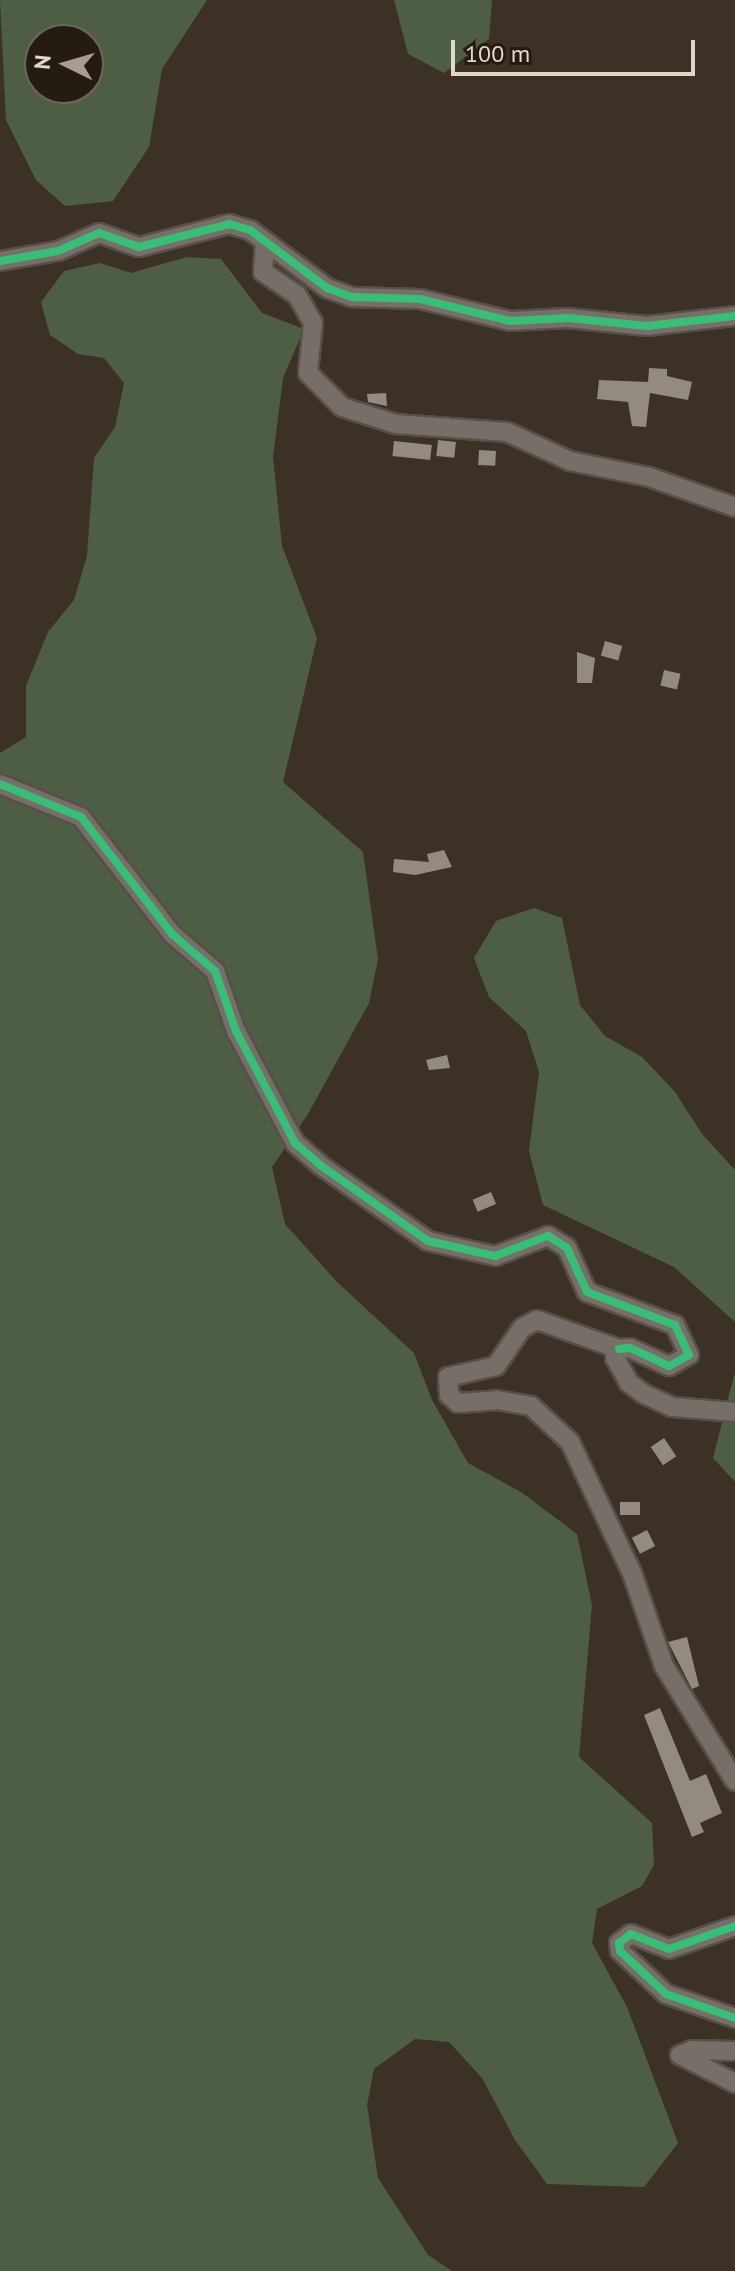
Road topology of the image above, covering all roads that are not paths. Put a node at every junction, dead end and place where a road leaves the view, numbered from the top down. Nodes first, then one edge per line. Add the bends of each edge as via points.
1 (265, 242) junction
2 (0, 261) edge
3 (735, 316) edge
4 (735, 507) edge
5 (0, 784) edge
6 (619, 1349) junction
7 (735, 1412) edge
8 (735, 1781) edge
9 (735, 1926) edge
10 (735, 2018) edge
11 (735, 2051) edge
12 (735, 2083) edge

1 - 2 street via 250,230 229,224 139,247 99,233 58,251
1 - 3 street via 327,288 352,297 420,299 510,321 568,318 647,326
1 - 4 street via 263,272 297,295 313,323 308,373 342,407 396,424 507,432 570,461 649,477
5 - 6 street via 81,817 172,934 215,971 236,1031 295,1143 320,1165 428,1241 495,1256 548,1236 567,1248 587,1292 675,1325 689,1355 669,1366 630,1348
6 - 7 street via 615,1358 629,1383 644,1394 672,1407
6 - 8 street via 537,1320 522,1328 496,1366 448,1377 449,1395 458,1403 497,1400 531,1406 570,1442 632,1573 664,1666
9 - 10 street via 669,1949 631,1934 619,1943 620,1951 666,1994
11 - 12 street via 692,2050 680,2055

